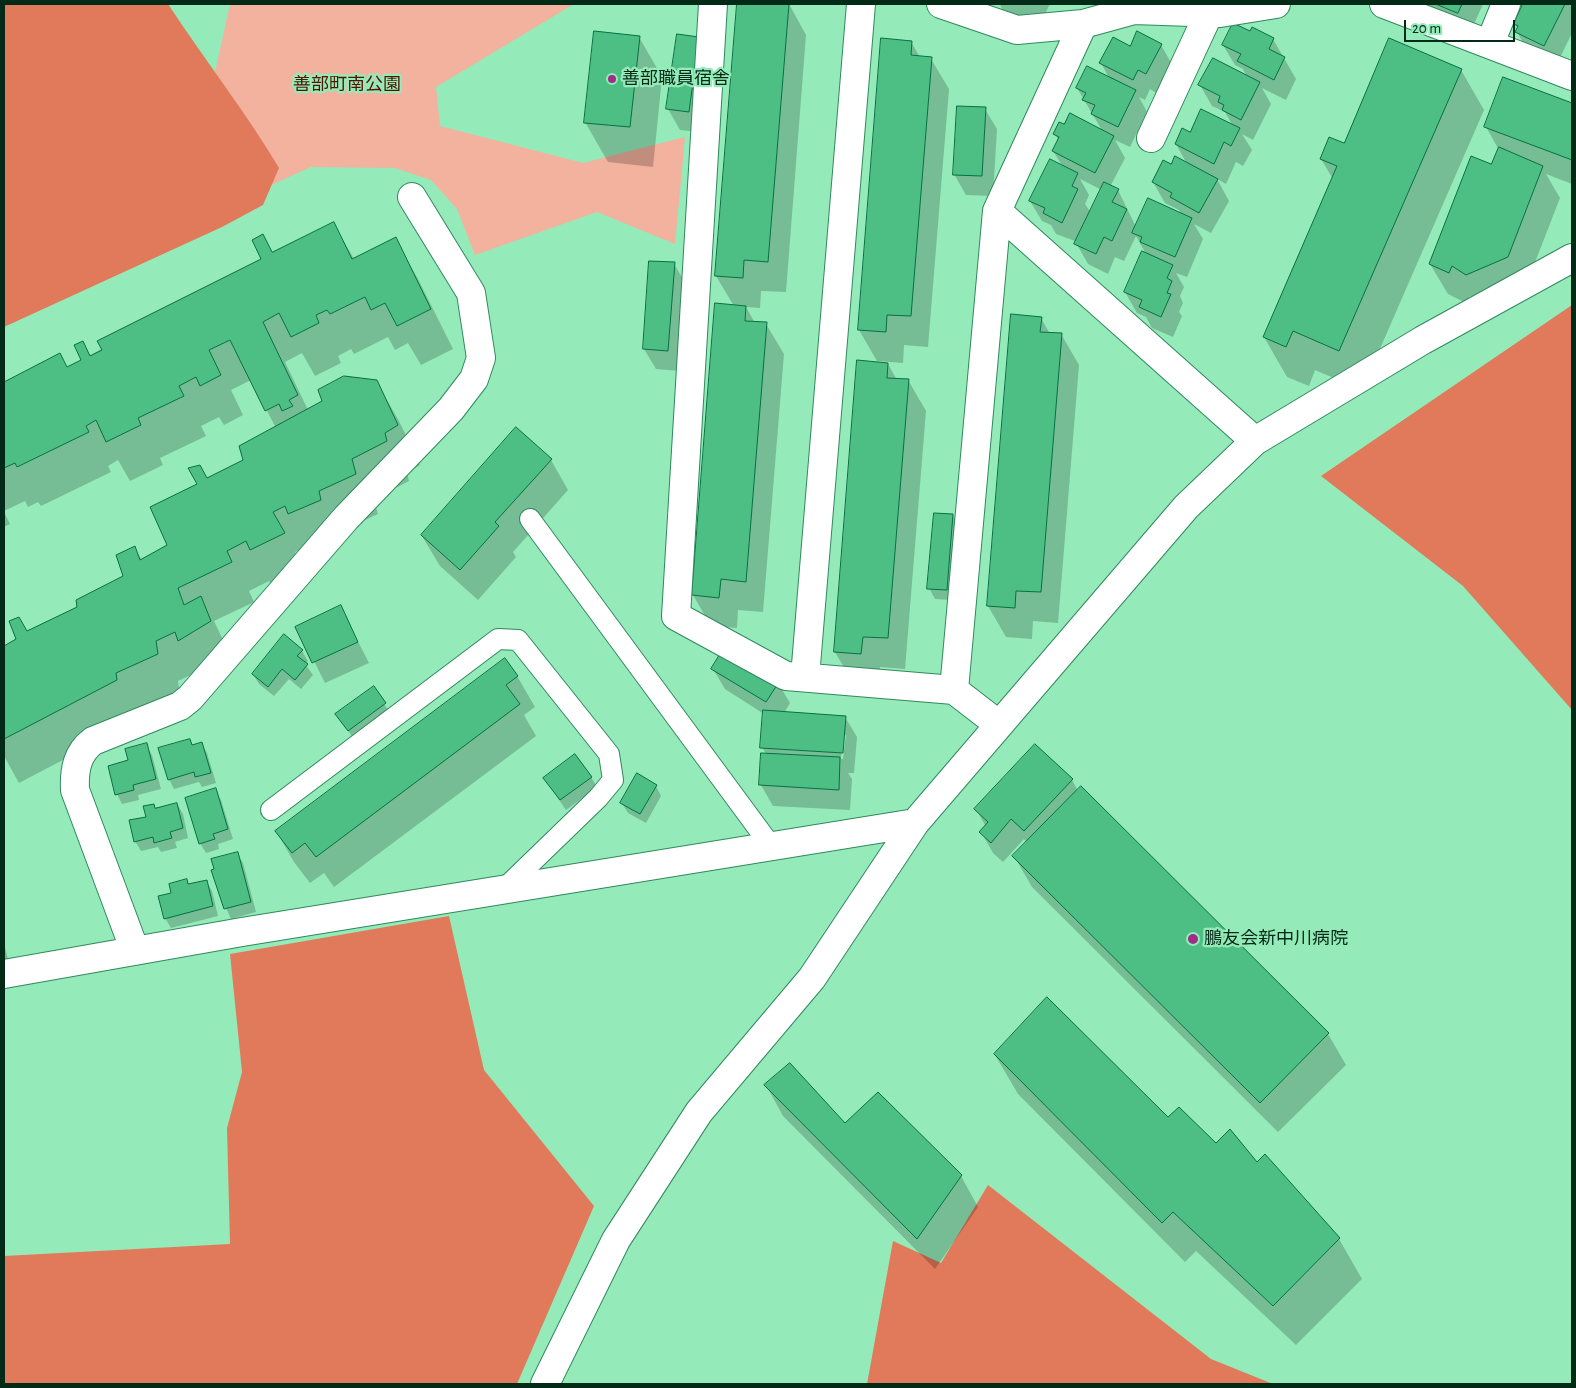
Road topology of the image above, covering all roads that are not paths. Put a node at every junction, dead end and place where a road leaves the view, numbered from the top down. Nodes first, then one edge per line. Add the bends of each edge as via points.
1 (713, 4) edge
2 (861, 4) edge
3 (941, 4) edge
4 (1276, 4) edge
5 (1384, 4) edge
6 (1506, 4) edge
7 (1135, 7) edge
8 (1209, 13) junction
9 (1083, 24) junction
10 (1490, 43) junction
11 (1572, 76) edge
12 (1151, 138) dead end
13 (412, 197) dead end
14 (997, 211) junction
15 (1572, 258) edge
16 (1255, 441) junction
17 (530, 519) dead end
18 (805, 677) junction
19 (954, 690) junction
20 (998, 724) junction
21 (271, 810) dead end
22 (915, 823) junction
23 (771, 846) junction
24 (503, 890) junction
25 (135, 951) junction
26 (4, 974) edge
27 (545, 1384) edge

1 - 18 street via 676,616 786,676
2 - 18 street
3 - 9 street via 1017,30
4 - 8 street
5 - 10 street
6 - 10 street
7 - 8 street
7 - 9 street
8 - 12 street
9 - 14 street
10 - 11 street
13 - 25 street via 471,293 481,358 474,379 451,409 346,518 190,698 180,706 93,741 84,748 74,771 75,790
14 - 16 street
14 - 19 street
15 - 16 street via 1423,340
16 - 20 street via 1186,507
17 - 23 lane
18 - 19 street
19 - 20 street
20 - 22 street
21 - 24 lane via 498,639 518,640 609,754 613,780
22 - 23 street
22 - 27 street via 812,978 699,1112 616,1240
23 - 24 street
24 - 25 street
25 - 26 street

